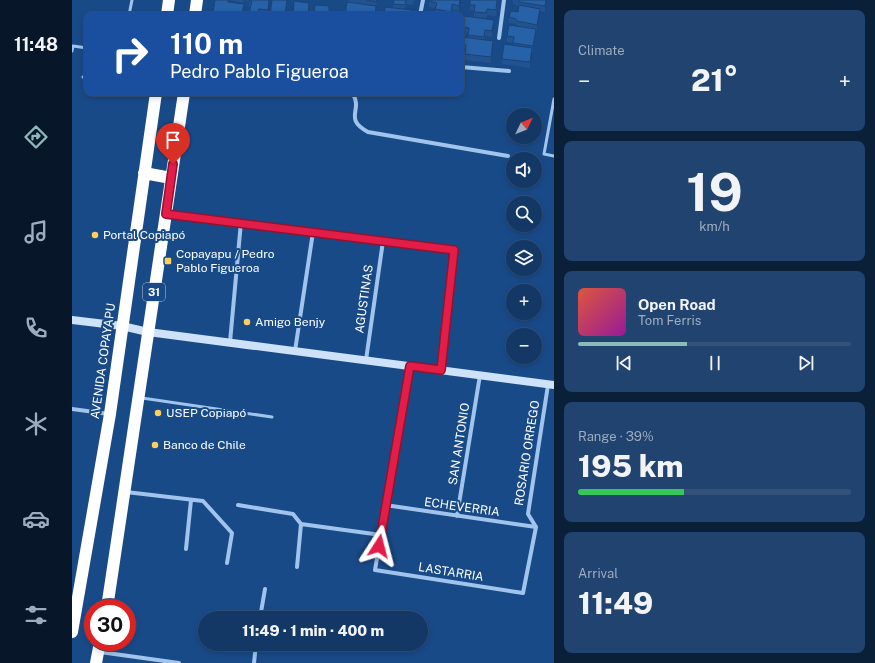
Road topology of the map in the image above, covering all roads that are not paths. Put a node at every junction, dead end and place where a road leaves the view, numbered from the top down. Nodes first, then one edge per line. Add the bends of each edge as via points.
1 (132, 0) edge
2 (170, 0) edge
3 (197, 0) edge
4 (423, 0) edge
5 (504, 0) edge
6 (130, 12) edge
7 (168, 12) edge
8 (195, 12) edge
9 (421, 12) edge
10 (499, 38) dead end
11 (84, 48) edge
12 (72, 51) edge
13 (464, 67) edge
14 (508, 72) dead end
15 (156, 96) edge
16 (184, 96) edge
17 (353, 96) edge
18 (554, 99) edge
19 (506, 156) edge
20 (554, 156) edge
21 (144, 173) junction
22 (171, 178) junction
23 (166, 214) junction
24 (241, 222) junction
25 (313, 232) junction
26 (383, 241) junction
27 (72, 320) edge
28 (122, 326) junction
29 (148, 332) junction
30 (230, 342) junction
31 (295, 351) junction
32 (366, 360) junction
33 (410, 366) junction
34 (441, 370) junction
35 (480, 376) junction
36 (551, 385) edge
37 (138, 397) junction
38 (72, 409) edge
39 (110, 414) junction
40 (272, 417) dead end
41 (124, 492) junction
42 (191, 500) junction
43 (238, 505) dead end
44 (385, 506) junction
45 (457, 516) junction
46 (301, 524) junction
47 (536, 527) junction
48 (381, 535) junction
49 (186, 549) dead end
50 (227, 563) dead end
51 (297, 567) dead end
52 (265, 589) dead end
53 (108, 599) edge
54 (261, 611) edge
55 (72, 632) edge
56 (255, 651) edge
57 (98, 652) edge
58 (179, 663) edge
59 (254, 663) edge

1 - 6 lane
2 - 7 highway
3 - 8 highway
4 - 9 street
5 - 10 street
11 - 12 lane via 73,46
13 - 14 street
15 - 21 highway, AVENIDA COPAYAPU / 31
16 - 22 highway, 31
17 - 19 street via 356,100 354,117 358,127 368,132
18 - 20 lane via 544,154
21 - 22 highway
21 - 28 highway, AVENIDA COPAYAPU / 31
22 - 23 highway, 31
23 - 24 street
23 - 29 highway, 31
24 - 25 street
24 - 30 street
25 - 26 street
25 - 31 street
26 - 32 street, AGUSTINAS
26 - 34 street via 454,250
27 - 28 street
28 - 29 street
28 - 39 highway, AVENIDA COPAYAPU / 31
29 - 30 street
29 - 37 highway, 31
30 - 31 street
31 - 32 street
32 - 33 street
33 - 34 street
33 - 44 street
34 - 35 street
35 - 36 street
35 - 45 street, SAN ANTONIO
36 - 47 street, ROSARIO ORREGO via 528,514
37 - 40 lane
37 - 41 highway, 31
38 - 39 street
39 - 55 highway, AVENIDA COPAYAPU / 31
41 - 42 street
41 - 53 highway, 31
42 - 49 street
42 - 50 street via 203,501 232,533
43 - 46 street via 293,514
44 - 45 street, ECHEVERRIA
44 - 48 street
45 - 47 street, ECHEVERRIA
46 - 48 street
46 - 51 street
47 - 48 street, LASTARRIA via 523,593 375,570
52 - 54 street
56 - 59 street
57 - 58 street

